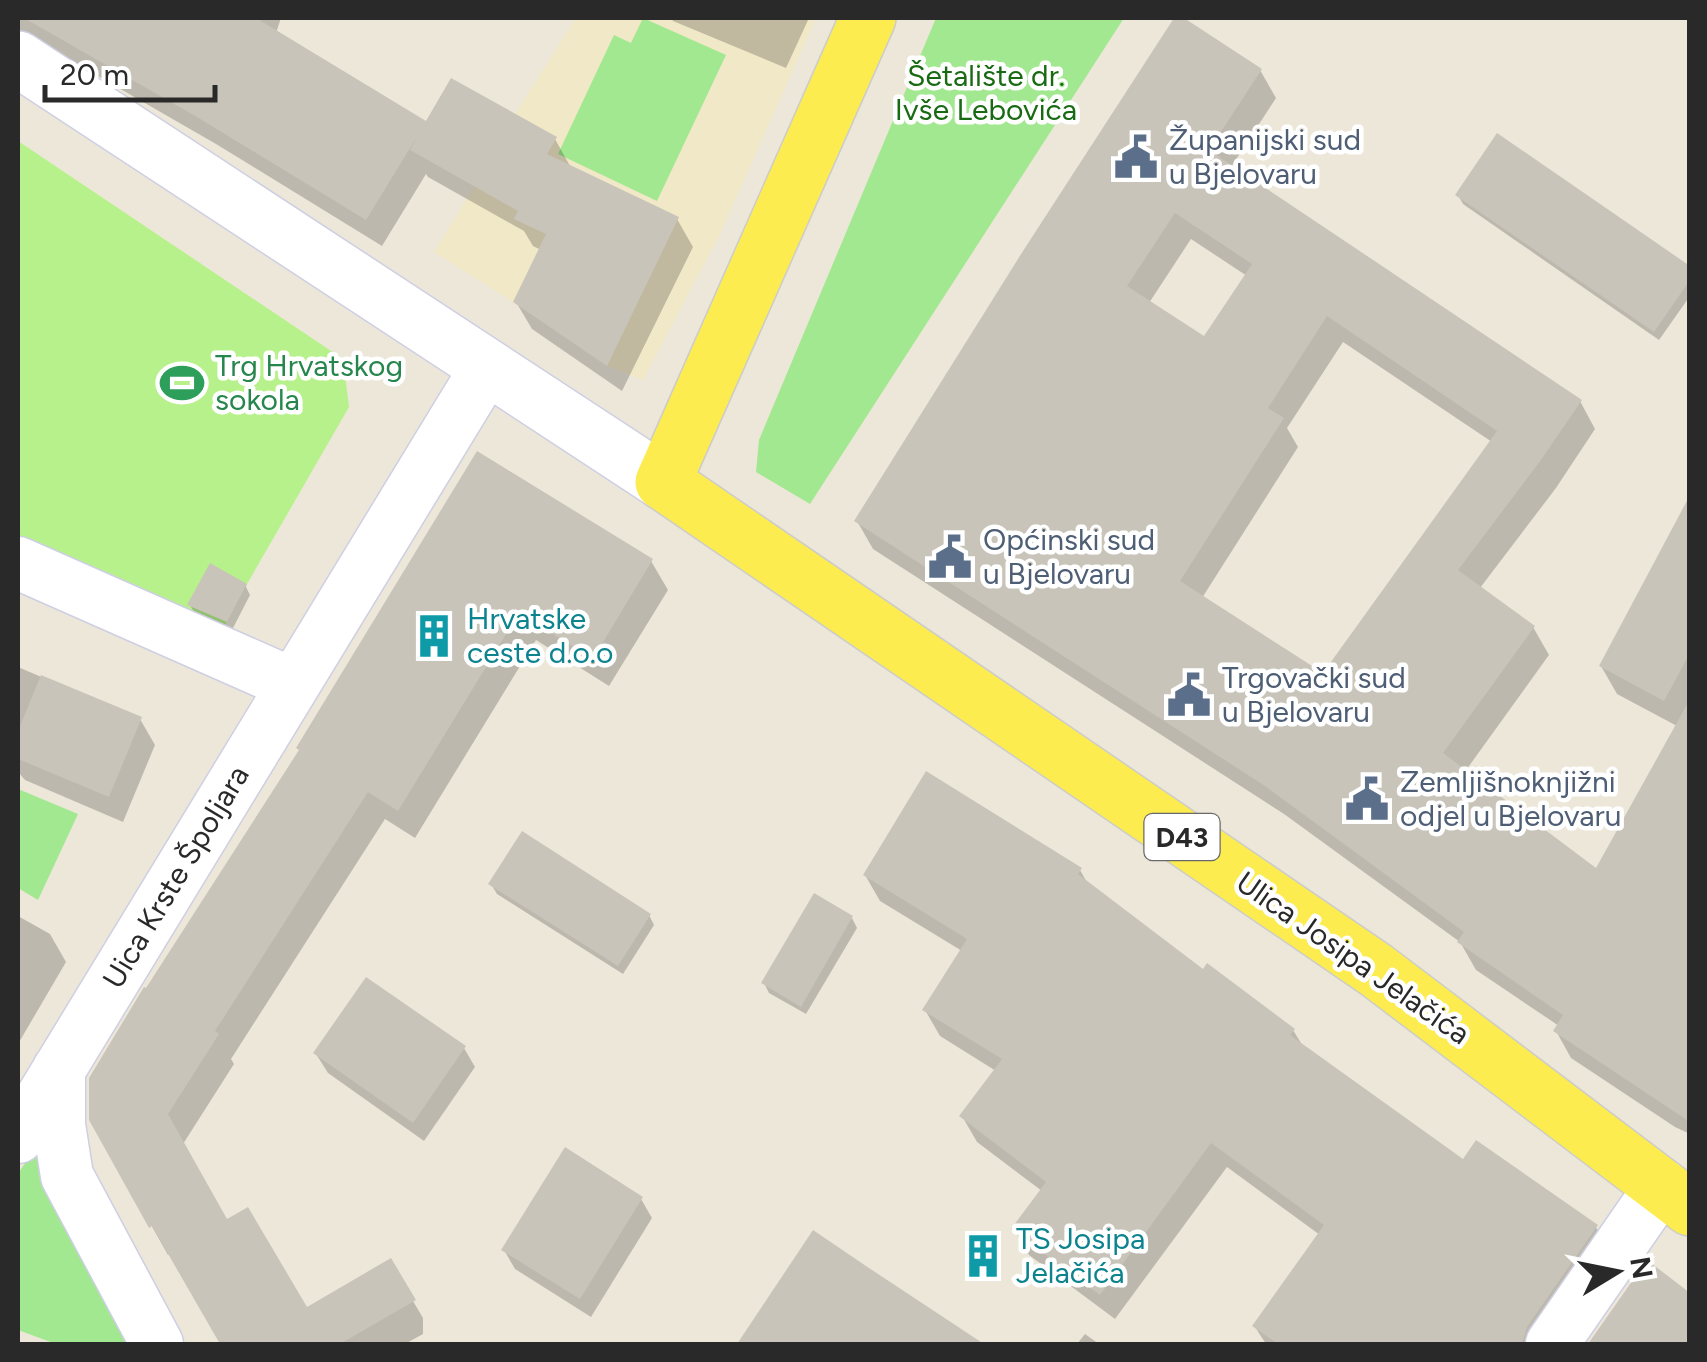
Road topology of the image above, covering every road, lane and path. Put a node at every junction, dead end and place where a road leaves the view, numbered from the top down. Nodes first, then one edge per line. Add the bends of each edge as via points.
1 (868, 18) edge
2 (18, 59) edge
3 (487, 366) junction
4 (663, 482) junction
5 (18, 563) edge
6 (292, 684) junction
7 (59, 1069) junction
8 (18, 1137) edge
9 (1676, 1197) edge
10 (158, 1344) edge
11 (1552, 1344) edge

1 - 4 main road
2 - 3 main road
3 - 4 main road
3 - 6 street
4 - 9 main road, Ulica Josipa Jelačića / D43 via 1376,970
5 - 6 street
6 - 7 street, Uica Krste Špoljara
7 - 8 street, Uica Krste Špoljara
7 - 10 street via 68,1176
9 - 11 street

